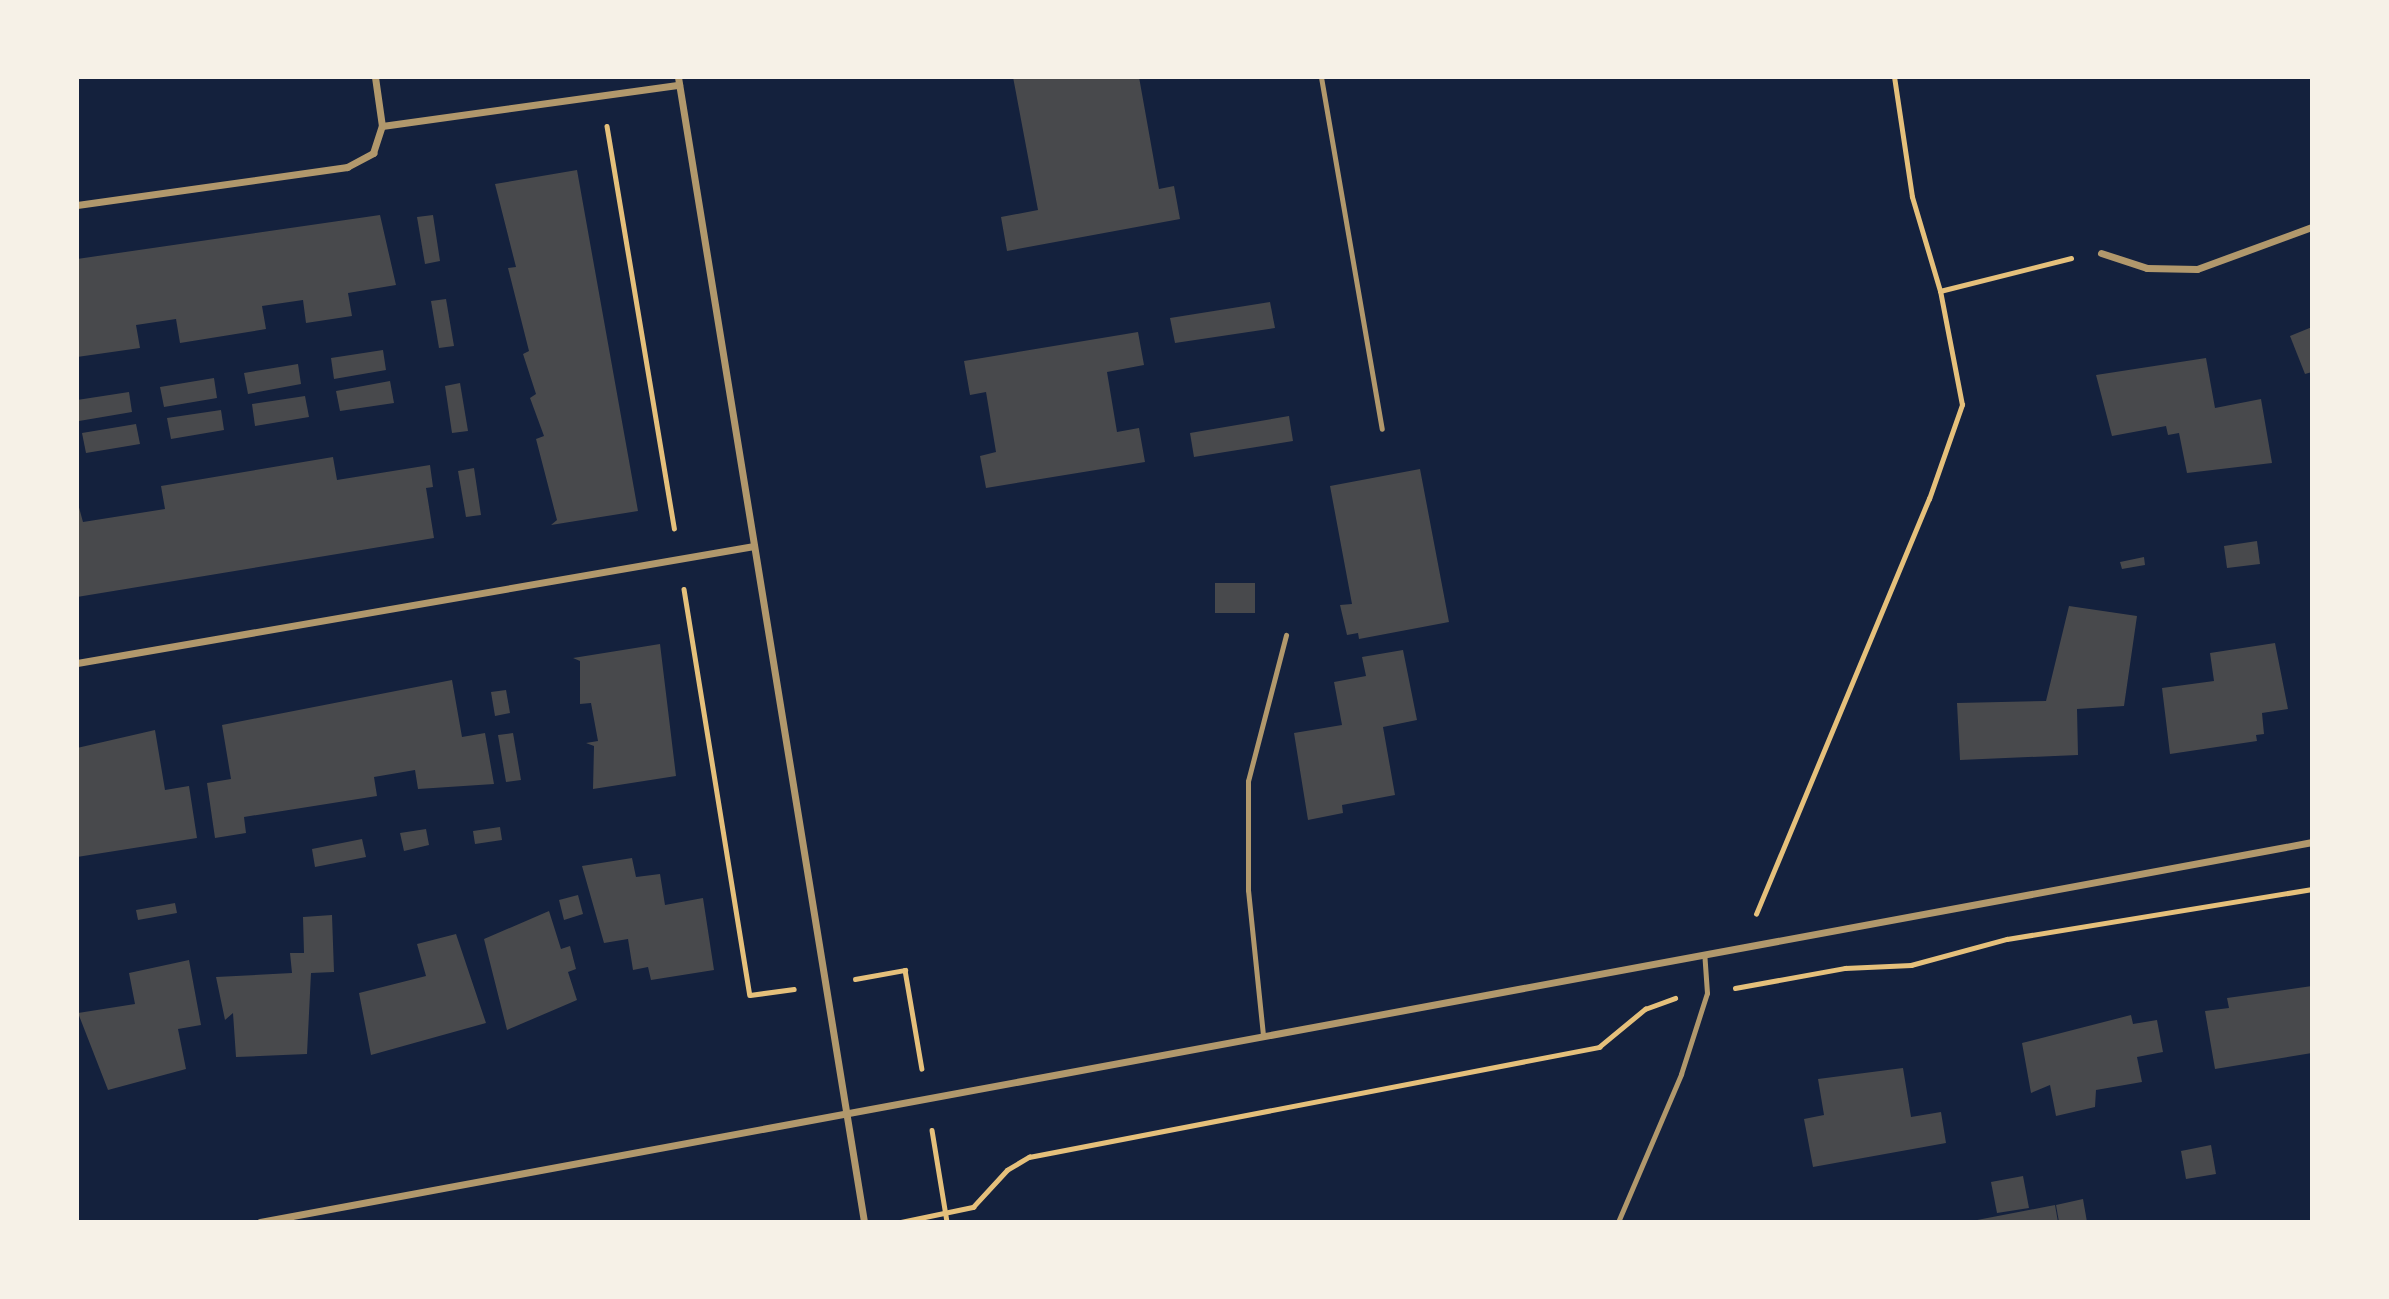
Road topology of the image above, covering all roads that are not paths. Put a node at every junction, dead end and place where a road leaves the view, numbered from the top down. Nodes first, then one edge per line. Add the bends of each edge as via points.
1 (375, 77) edge
2 (1321, 77) edge
3 (678, 81) edge
4 (382, 125) junction
5 (77, 205) edge
6 (2312, 227) edge
7 (2101, 253) road end
8 (1382, 429) dead end
9 (754, 545) junction
10 (1286, 635) dead end
11 (77, 663) edge
12 (2312, 842) edge
13 (1704, 954) junction
14 (1263, 1035) junction
15 (847, 1113) junction
16 (260, 1222) edge
17 (864, 1222) edge
18 (1618, 1222) edge

1 - 4 street
2 - 8 lane
3 - 4 street
3 - 9 street
4 - 5 street via 373,153 347,167
6 - 7 street via 2197,269 2147,268
9 - 11 street
9 - 15 street
10 - 14 lane via 1248,781 1248,890
12 - 13 street
13 - 14 street
13 - 18 lane via 1707,993 1681,1074
14 - 15 street
15 - 16 street
15 - 17 street

